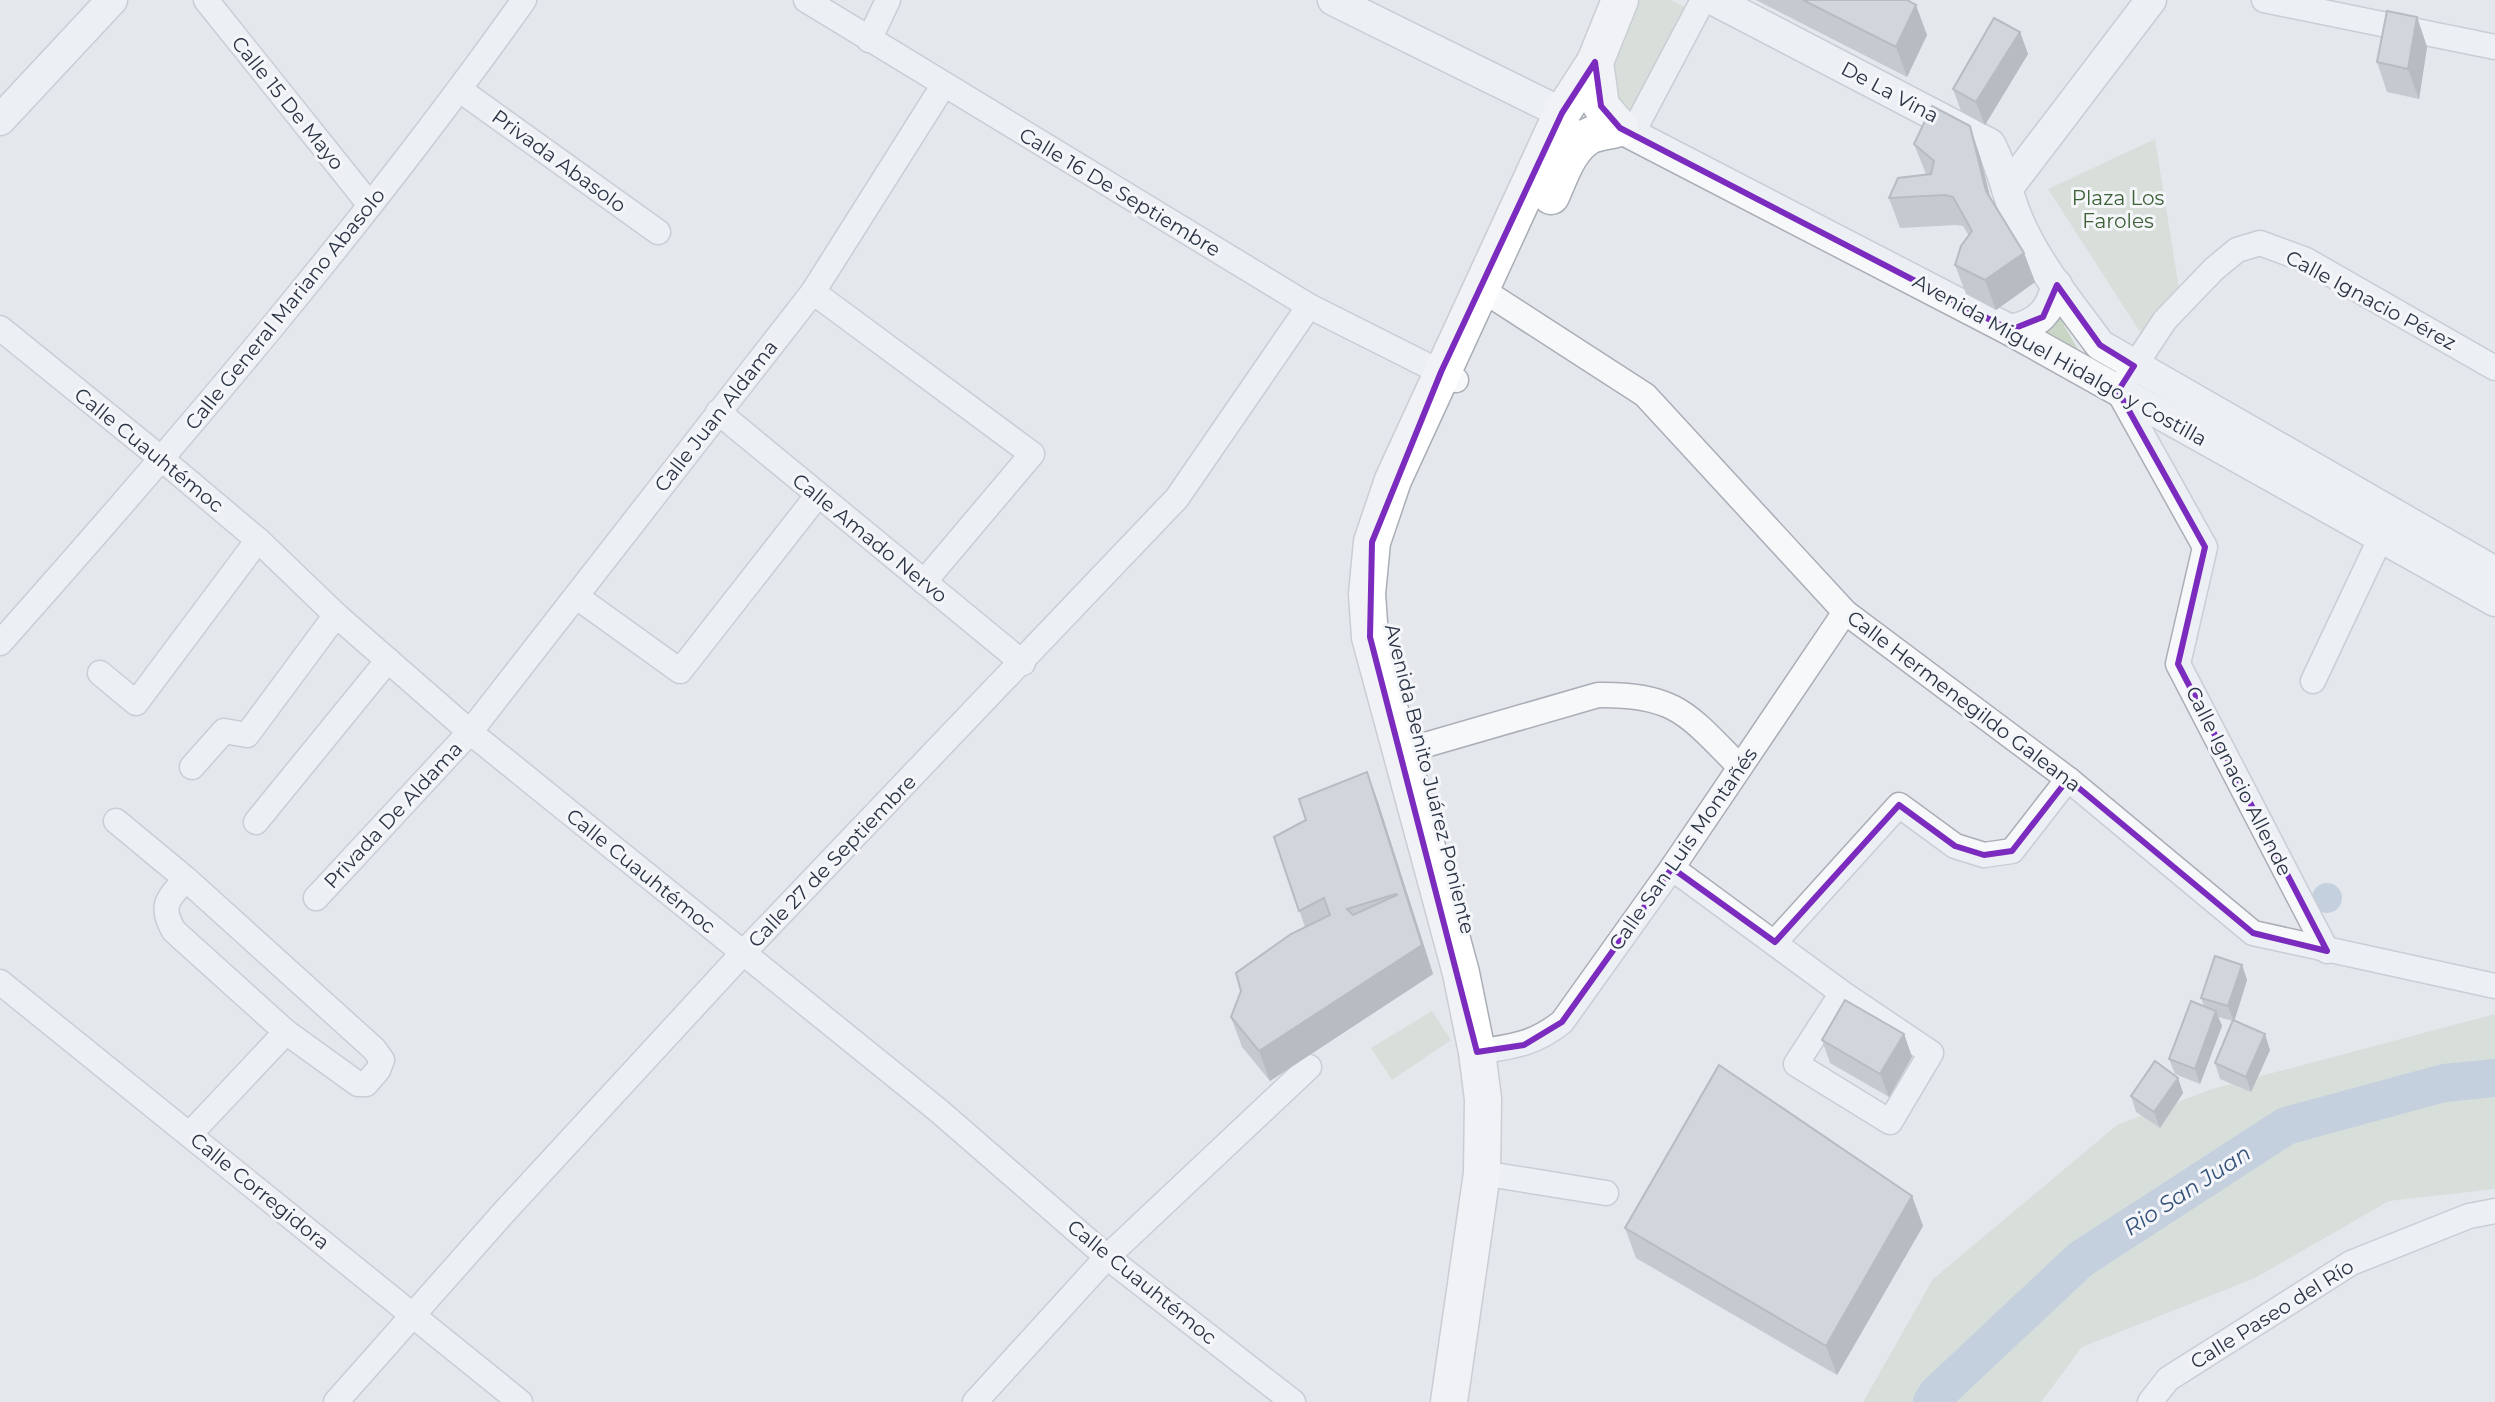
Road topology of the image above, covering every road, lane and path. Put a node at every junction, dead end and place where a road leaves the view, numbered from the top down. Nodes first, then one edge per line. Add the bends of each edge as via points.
1 (112, 0) edge
2 (206, 0) edge
3 (524, 0) edge
4 (806, 0) edge
5 (888, 0) edge
6 (1333, 0) edge
7 (1620, 0) edge
8 (1703, 0) edge
9 (1714, 0) edge
10 (2151, 0) edge
11 (2264, 0) edge
12 (869, 40) junction
13 (2495, 47) edge
14 (1595, 62) junction
15 (943, 86) junction
16 (460, 90) junction
17 (1562, 113) junction
18 (0, 120) edge
19 (1626, 131) junction
20 (2007, 189) junction
21 (1549, 201) junction
22 (370, 205) junction
23 (658, 232) dead end
24 (2057, 285) junction
25 (813, 292) junction
26 (1490, 295) junction
27 (1309, 306) junction
28 (0, 328) edge
29 (2010, 330) junction
30 (2100, 345) joint
31 (2495, 368) edge
32 (1450, 376) junction
33 (2126, 378) junction
34 (718, 412) junction
35 (163, 460) junction
36 (817, 496) junction
37 (2381, 537) junction
38 (258, 540) junction
39 (2495, 572) edge
40 (924, 582) junction
41 (577, 597) junction
42 (2495, 601) edge
43 (1845, 612) junction
44 (336, 615) junction
45 (0, 643) edge
46 (388, 660) junction
47 (1023, 663) junction
48 (100, 673) dead end
49 (2313, 681) dead end
50 (470, 732) junction
51 (1410, 749) junction
52 (192, 767) dead end
53 (1740, 767) junction
54 (2068, 779) junction
55 (116, 821) dead end
56 (256, 822) dead end
57 (1672, 868) junction
58 (186, 879) junction
59 (316, 898) dead end
60 (1775, 942) junction
61 (2327, 951) junction
62 (743, 953) junction
63 (0, 982) edge
64 (2495, 986) edge
65 (1842, 993) junction
66 (286, 1032) junction
67 (1485, 1051) junction
68 (1309, 1067) dead end
69 (190, 1134) junction
70 (1489, 1174) junction
71 (1606, 1193) dead end
72 (2495, 1211) edge
73 (1107, 1257) junction
74 (414, 1315) junction
75 (336, 1402) edge
76 (520, 1402) edge
77 (975, 1402) edge
78 (1293, 1402) edge
79 (1449, 1402) edge
80 (1467, 1402) edge
81 (2150, 1402) edge

1 - 18 street
2 - 22 street, Calle 15 De Mayo
3 - 16 street, Calle General Mariano Abasolo
4 - 12 street, Calle 16 De Septiembre
5 - 12 street
6 - 17 street
7 - 14 main road, Avenida Benito Juárez Poniente
8 - 19 street
9 - 20 street, De La Vina via 1990,144
10 - 20 street
11 - 13 street
12 - 15 street, Calle 16 De Septiembre
14 - 17 main road, Avenida Benito Juárez Poniente
14 - 19 main road via 1601,106
15 - 25 street, Calle Juan Aldama
15 - 27 street, Calle 16 De Septiembre
16 - 22 street, Calle General Mariano Abasolo
16 - 23 street, Privada Abasolo
17 - 21 street via 1566,143
17 - 26 main road, Avenida Benito Juárez Poniente
19 - 21 main road, Avenida Benito Juárez Poniente via 1590,135 1578,145
19 - 29 street, Avenida Miguel Hidalgo y Costilla
20 - 24 street, De La Vina via 2019,222
21 - 26 main road, Avenida Benito Juárez Poniente
22 - 35 street, Calle General Mariano Abasolo
24 - 29 street via 2043,317
24 - 30 street, De La Vina
25 - 34 street, Calle Juan Aldama
25 - 40 street via 1032,454
26 - 32 main road, Avenida Benito Juárez Poniente
26 - 43 street, Calle Hermenegildo Galeana via 1645,395
27 - 32 street, Calle 16 De Septiembre
27 - 47 street, Calle 27 de Septiembre via 1177,498
28 - 35 street, Calle Cuauhtémoc
29 - 33 street, Avenida Miguel Hidalgo y Costilla
30 - 33 street, Avenida Miguel Hidalgo y Costilla
31 - 33 street, Calle Ignacio Pérez via 2306,260 2260,243 2237,250 2214,269 2165,320
32 - 51 main road, Avenida Benito Juárez Poniente via 1393,480 1372,542 1370,637
33 - 37 street, Avenida Miguel Hidalgo y Costilla
33 - 39 street, Avenida Miguel Hidalgo y Costilla
33 - 61 street, Calle Ignacio Allende via 2205,547 2178,664
34 - 36 street, Calle Amado Nervo
34 - 41 street, Calle Juan Aldama
35 - 38 street, Calle Cuauhtémoc
35 - 45 street, Calle General Mariano Abasolo
36 - 40 street, Calle Amado Nervo
36 - 41 street via 680,671
37 - 42 street, Avenida Miguel Hidalgo y Costilla
37 - 49 street
38 - 44 street, Calle Cuauhtémoc
38 - 48 street via 136,703
40 - 47 street, Calle Amado Nervo
41 - 50 street, Calle Juan Aldama
43 - 53 street, Calle San Luis Montañés
43 - 54 street, Calle Hermenegildo Galeana
44 - 46 street, Calle Cuauhtémoc
44 - 52 street via 247,735 224,731
46 - 50 street, Calle Cuauhtémoc
46 - 56 street
47 - 62 street, Calle 27 de Septiembre
50 - 59 street, Privada De Aldama
50 - 62 street, Calle Cuauhtémoc
51 - 53 street via 1598,695 1631,694 1658,699 1689,715
51 - 67 main road, Avenida Benito Juárez Poniente via 1461,973
53 - 57 street, Calle San Luis Montañés
54 - 60 street via 2012,851 1984,855 1955,846 1899,805
54 - 61 street, Calle Hermenegildo Galeana via 2253,933
55 - 58 street
57 - 60 street
57 - 67 street, Calle San Luis Montañés via 1562,1022 1524,1045
58 - 66 street via 166,907 174,931
58 - 66 street via 382,1060 366,1084 358,1084
60 - 65 street
61 - 64 street, Calle Hermenegildo Galeana
62 - 73 street, Calle Cuauhtémoc via 939,1111
62 - 74 street, Calle 27 de Septiembre
63 - 69 street, Calle Corregidora
65 - 65 street via 1796,1064 1890,1122 1931,1053
66 - 69 street
67 - 70 main road, Avenida Benito Juárez Poniente
68 - 73 street
69 - 74 street, Calle Corregidora
70 - 71 street
70 - 79 main road, Avenida Benito Juárez Poniente
70 - 80 main road, Avenida Benito Juárez Poniente
72 - 81 street, Calle Paseo del Río via 2469,1216 2351,1263 2168,1379
73 - 77 street
73 - 78 street, Calle Cuauhtémoc
74 - 75 street, Calle 27 de Septiembre
74 - 76 street, Calle Corregidora

